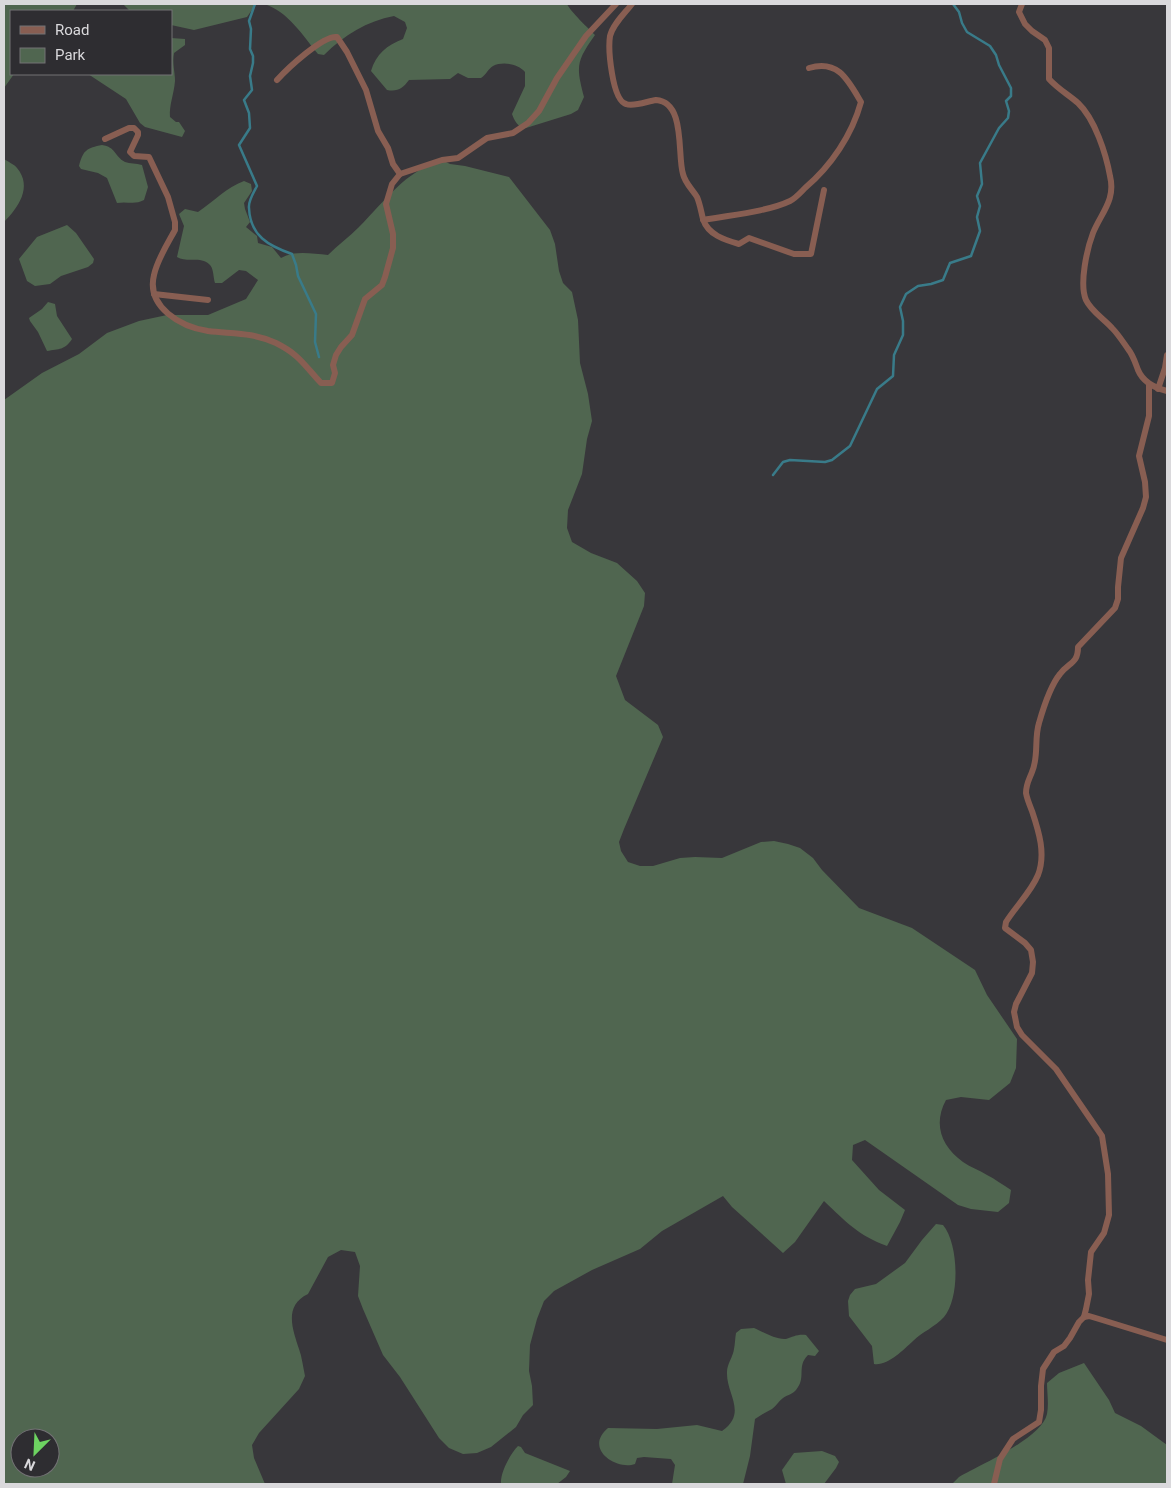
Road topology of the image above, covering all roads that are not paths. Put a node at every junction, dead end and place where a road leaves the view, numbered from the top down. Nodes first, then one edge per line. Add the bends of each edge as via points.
1 (616, 4) edge
2 (632, 4) edge
3 (1022, 4) edge
4 (809, 68) dead end
5 (277, 80) dead end
6 (106, 139) dead end
7 (400, 174) junction
8 (824, 190) dead end
9 (704, 220) junction
10 (154, 294) junction
11 (208, 300) dead end
12 (1167, 355) edge
13 (1149, 384) junction
14 (1158, 389) junction
15 (1167, 391) edge
16 (1084, 1317) junction
17 (1167, 1340) edge
18 (994, 1484) edge

1 - 7 street via 586,36 528,123 512,133 487,138 458,158
2 - 9 street via 610,36 612,79 616,93 620,102 626,104 661,100 669,107 679,129 679,158 683,175 696,196
3 - 13 street via 1019,12 1025,24 1045,40 1049,48 1049,79 1088,115 1110,176 1112,187 1106,211 1093,232 1086,256 1084,294 1090,306 1132,354 1138,372
4 - 9 street via 832,67 842,73 861,102 834,158 791,200 756,211
5 - 7 street via 311,49 333,36 337,37 366,90 378,131
6 - 10 street via 134,128 138,135 130,152 134,156 149,157 168,197 175,230 154,274
7 - 10 street via 392,184 386,204 393,248 385,277 365,299 352,335 336,356 332,383 321,383 300,358 275,343 249,334 207,331 176,321
8 - 9 street via 811,254 794,254 750,238 739,244 722,239 710,231
10 - 11 street
12 - 14 street
13 - 14 street
13 - 16 street via 1149,416 1139,456 1146,497 1121,558 1115,608 1078,647 1075,660 1060,674 1039,724 1036,756 1026,783 1026,796 1042,848 1041,861 1038,875 1005,928 1031,950 1033,962 1032,973 1014,1012 1017,1027 1067,1084 1102,1136 1106,1151 1110,1215 1104,1233 1091,1252 1089,1294
14 - 15 street
16 - 17 street
16 - 18 street via 1064,1346 1046,1362 1039,1422 1013,1439 1000,1459

